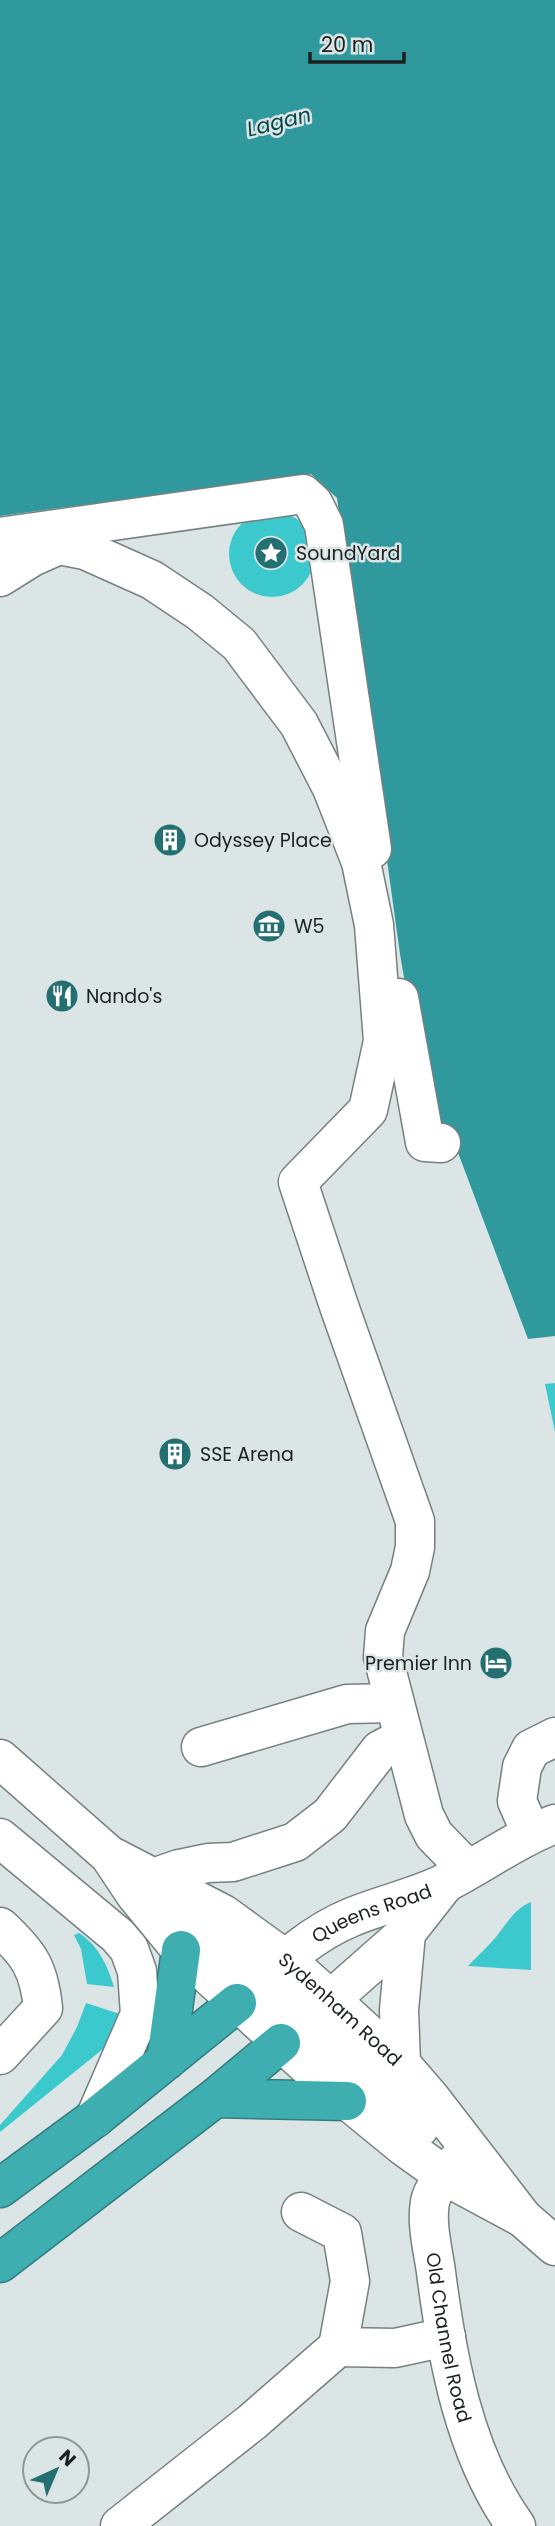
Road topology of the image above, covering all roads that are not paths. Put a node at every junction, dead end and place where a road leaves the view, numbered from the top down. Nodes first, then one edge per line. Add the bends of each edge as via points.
1 (0, 537) edge
2 (0, 577) edge
3 (441, 1143) dead end
4 (399, 1720) junction
5 (555, 1737) edge
6 (201, 1747) dead end
7 (0, 1759) edge
8 (543, 1828) edge
9 (0, 1838) edge
10 (456, 1876) junction
11 (152, 1886) junction
12 (0, 1927) edge
13 (406, 1933) junction
14 (181, 1950) junction
15 (261, 1981) junction
16 (306, 2022) junction
17 (0, 2055) edge
18 (166, 2061) junction
19 (401, 2064) junction
20 (215, 2098) junction
21 (347, 2101) junction
22 (94, 2118) junction
23 (460, 2170) junction
24 (0, 2188) edge
25 (301, 2212) dead end
26 (555, 2246) edge
27 (0, 2263) edge
28 (446, 2337) junction
29 (338, 2347) junction
30 (120, 2526) edge
31 (516, 2526) edge

1 - 3 street via 303,494 313,503 324,525 373,852 425,1142
2 - 4 street via 59,545 85,551 152,580 200,612 239,644 299,724 361,862 374,925 383,1041 368,1110 298,1182 415,1521 410,1571 385,1630 383,1657
4 - 6 street via 346,1704
4 - 10 street via 424,1815
4 - 11 street via 330,1815 295,1842 233,1861 194,1866
5 - 8 street via 531,1749 516,1801
7 - 11 street, Sydenham Road via 108,1855
8 - 10 street, Queens Road
9 - 22 street via 118,1936 137,1971 140,2014
10 - 13 street, Queens Road
10 - 15 street, Queens Road via 349,1918 316,1936
11 - 14 street, Sydenham Road
11 - 15 street
12 - 17 street via 24,1949 41,1981 43,2008
13 - 16 street, Queens Road
13 - 19 street via 399,2010
14 - 15 street, Sydenham Road
14 - 18 highway
15 - 16 street, Sydenham Road
15 - 16 street, Sydenham Road
15 - 18 highway
16 - 19 street, Sydenham Road
16 - 20 highway
16 - 21 street, Sydenham Road
16 - 23 street
18 - 22 highway
19 - 23 street, Sydenham Road via 432,2100
20 - 21 highway
20 - 27 highway
21 - 23 street, Sydenham Road
22 - 24 highway
23 - 26 street, Sydenham Road
23 - 28 street, Old Channel Road via 431,2198 429,2208
25 - 29 street via 342,2234 350,2281
28 - 29 street via 395,2348
28 - 31 street, Old Channel Road via 479,2459
29 - 30 street

